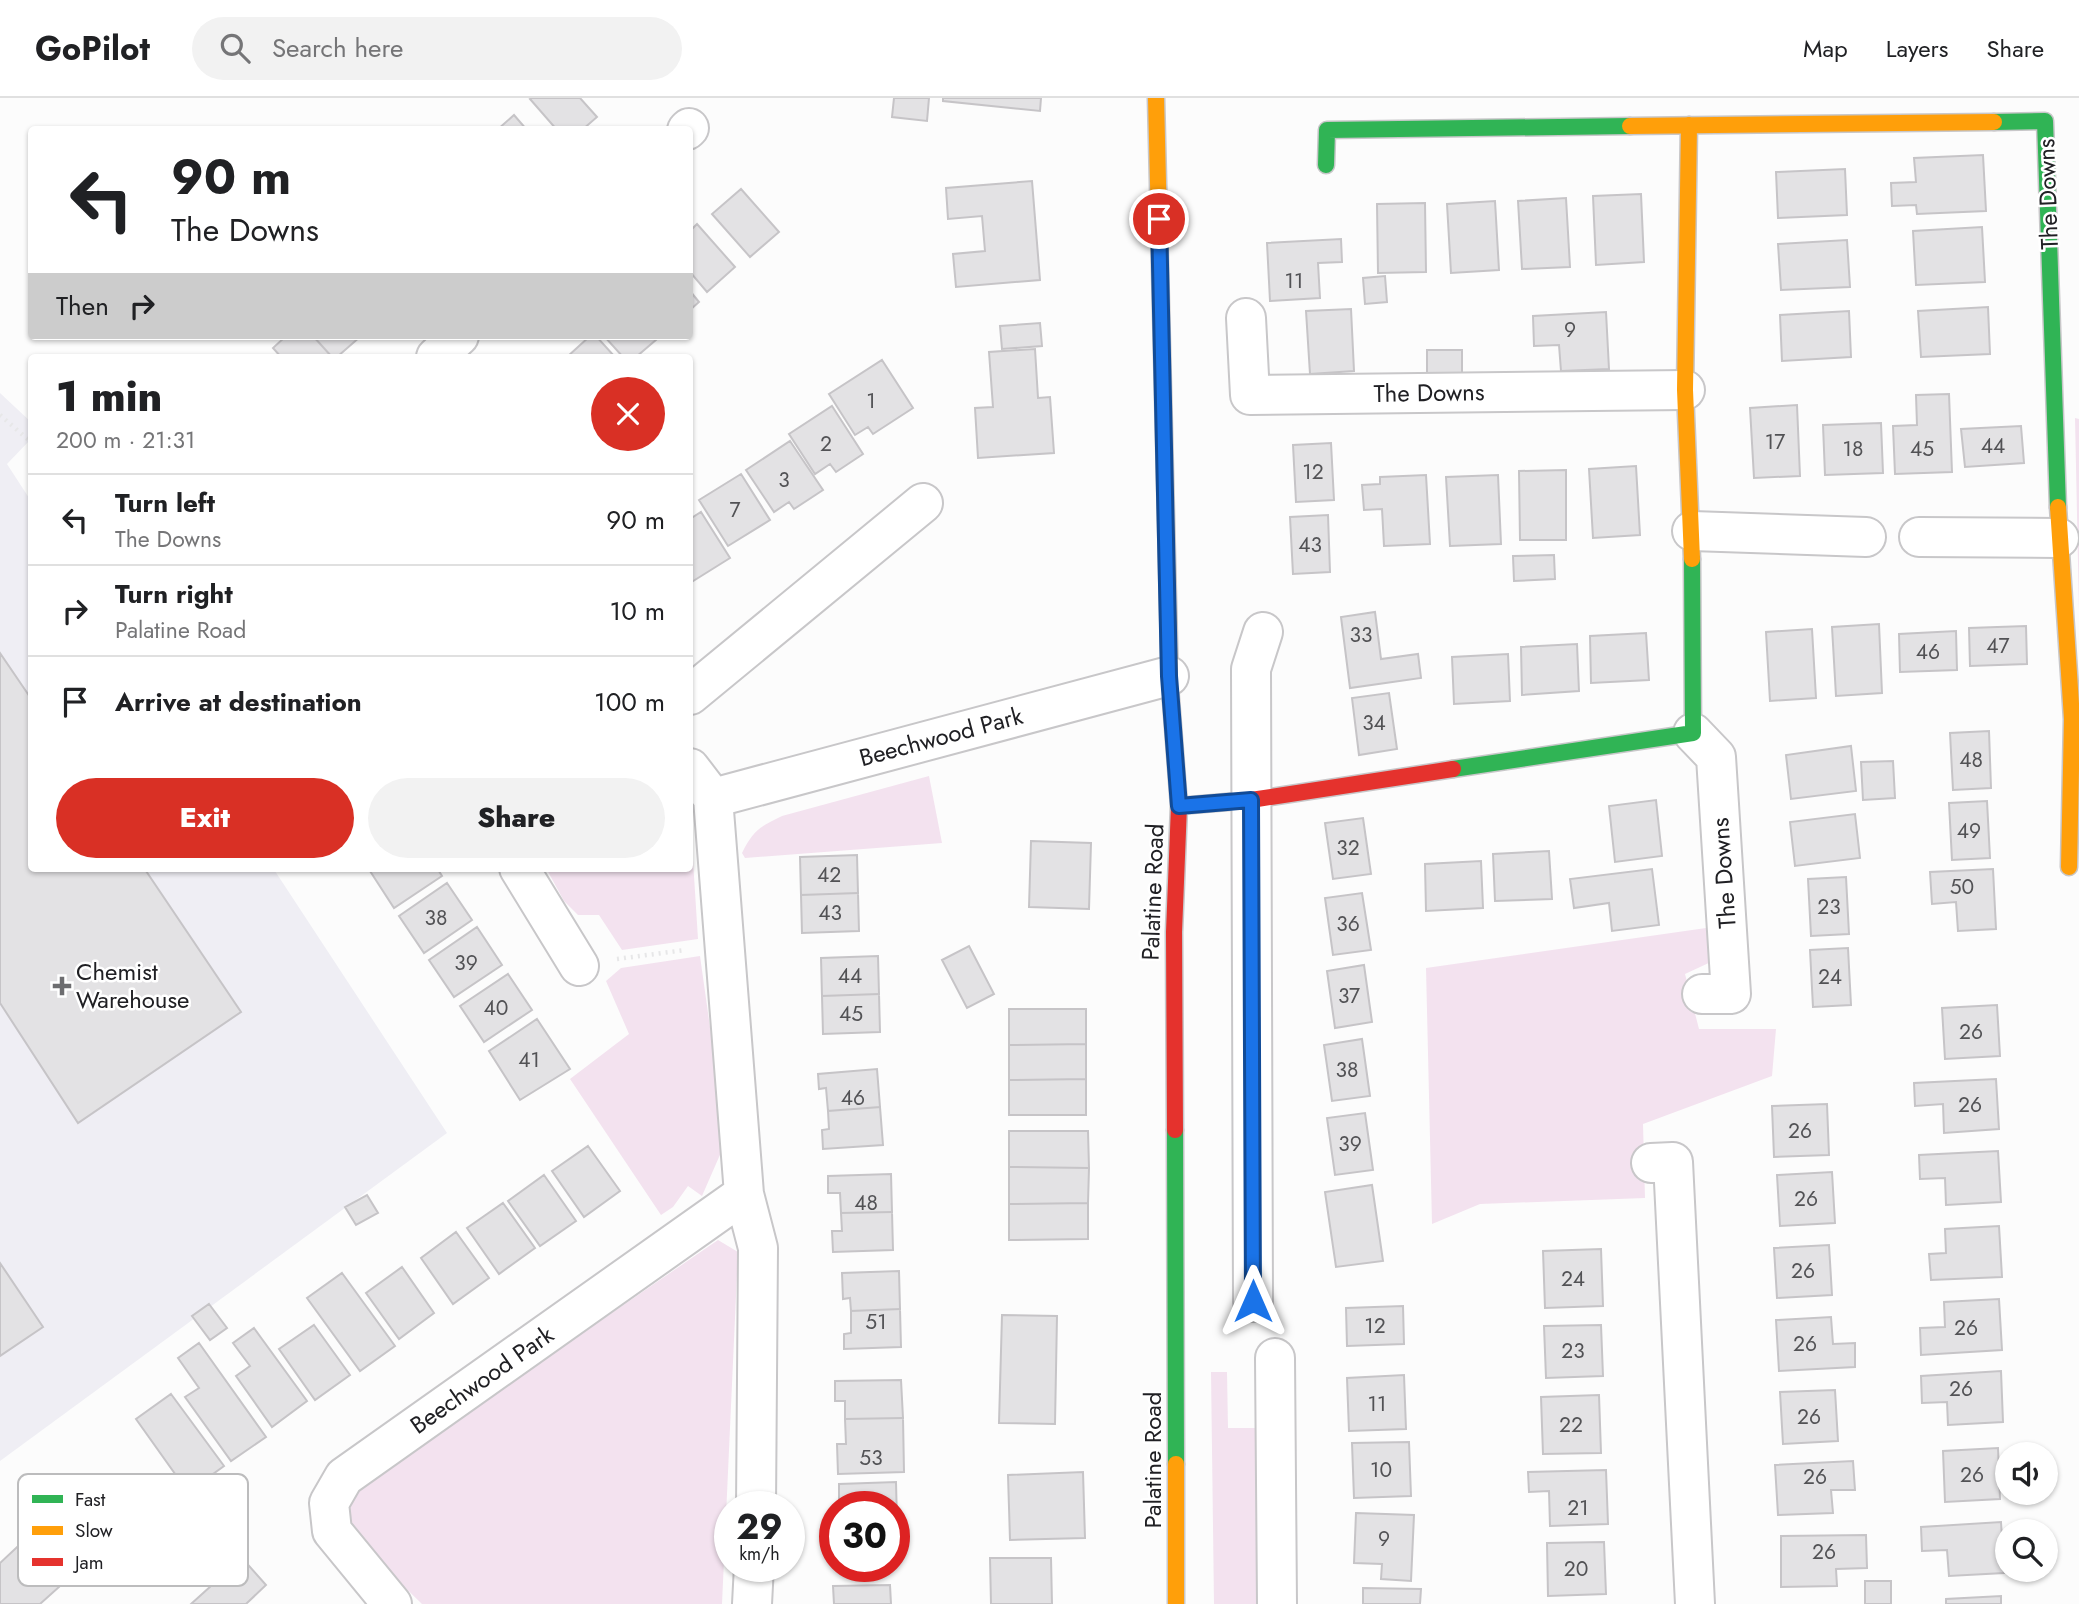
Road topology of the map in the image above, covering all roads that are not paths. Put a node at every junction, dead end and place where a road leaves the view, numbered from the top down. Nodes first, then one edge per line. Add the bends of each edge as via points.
1 (1156, 98) edge
2 (1689, 125) junction
3 (1326, 165) dead end
4 (1246, 318) dead end
5 (455, 340) edge
6 (439, 354) edge
7 (1685, 390) junction
8 (923, 503) dead end
9 (1692, 531) junction
10 (1866, 537) dead end
11 (1919, 537) dead end
12 (2059, 538) junction
13 (1263, 632) dead end
14 (1169, 676) junction
15 (693, 693) edge
16 (2076, 718) edge
17 (1693, 733) junction
18 (693, 772) edge
19 (713, 798) junction
20 (1251, 800) junction
21 (1179, 806) junction
22 (2069, 867) dead end
23 (521, 872) edge
24 (579, 966) road end
25 (1702, 994) dead end
26 (1651, 1163) dead end
27 (744, 1194) junction
28 (1253, 1301) dead end
29 (1276, 1358) dead end
30 (756, 1491) edge
31 (753, 1582) edge
32 (392, 1604) edge
33 (752, 1604) edge
34 (1176, 1604) edge
35 (1277, 1604) edge
36 (1695, 1604) edge

1 - 14 street, Palatine Road
2 - 3 street, The Downs via 1327,130
2 - 7 street
2 - 12 street, The Downs via 2045,121
4 - 7 street, The Downs via 1250,395
5 - 6 street
7 - 9 street
8 - 15 street
9 - 10 street
9 - 17 street
11 - 12 street
12 - 16 street, The Downs
13 - 20 street via 1251,669
14 - 19 street, Beechwood Park
14 - 21 street, Palatine Road
16 - 22 street, The Downs
17 - 20 street
17 - 25 street, The Downs via 1716,757 1731,993
18 - 19 street
19 - 27 street
20 - 21 street
20 - 28 street
21 - 34 street, Palatine Road via 1174,932
23 - 24 street
26 - 36 street via 1672,1162
27 - 30 street via 758,1248
27 - 32 street, Beechwood Park via 344,1477 329,1503 332,1531
29 - 35 street
31 - 33 street

